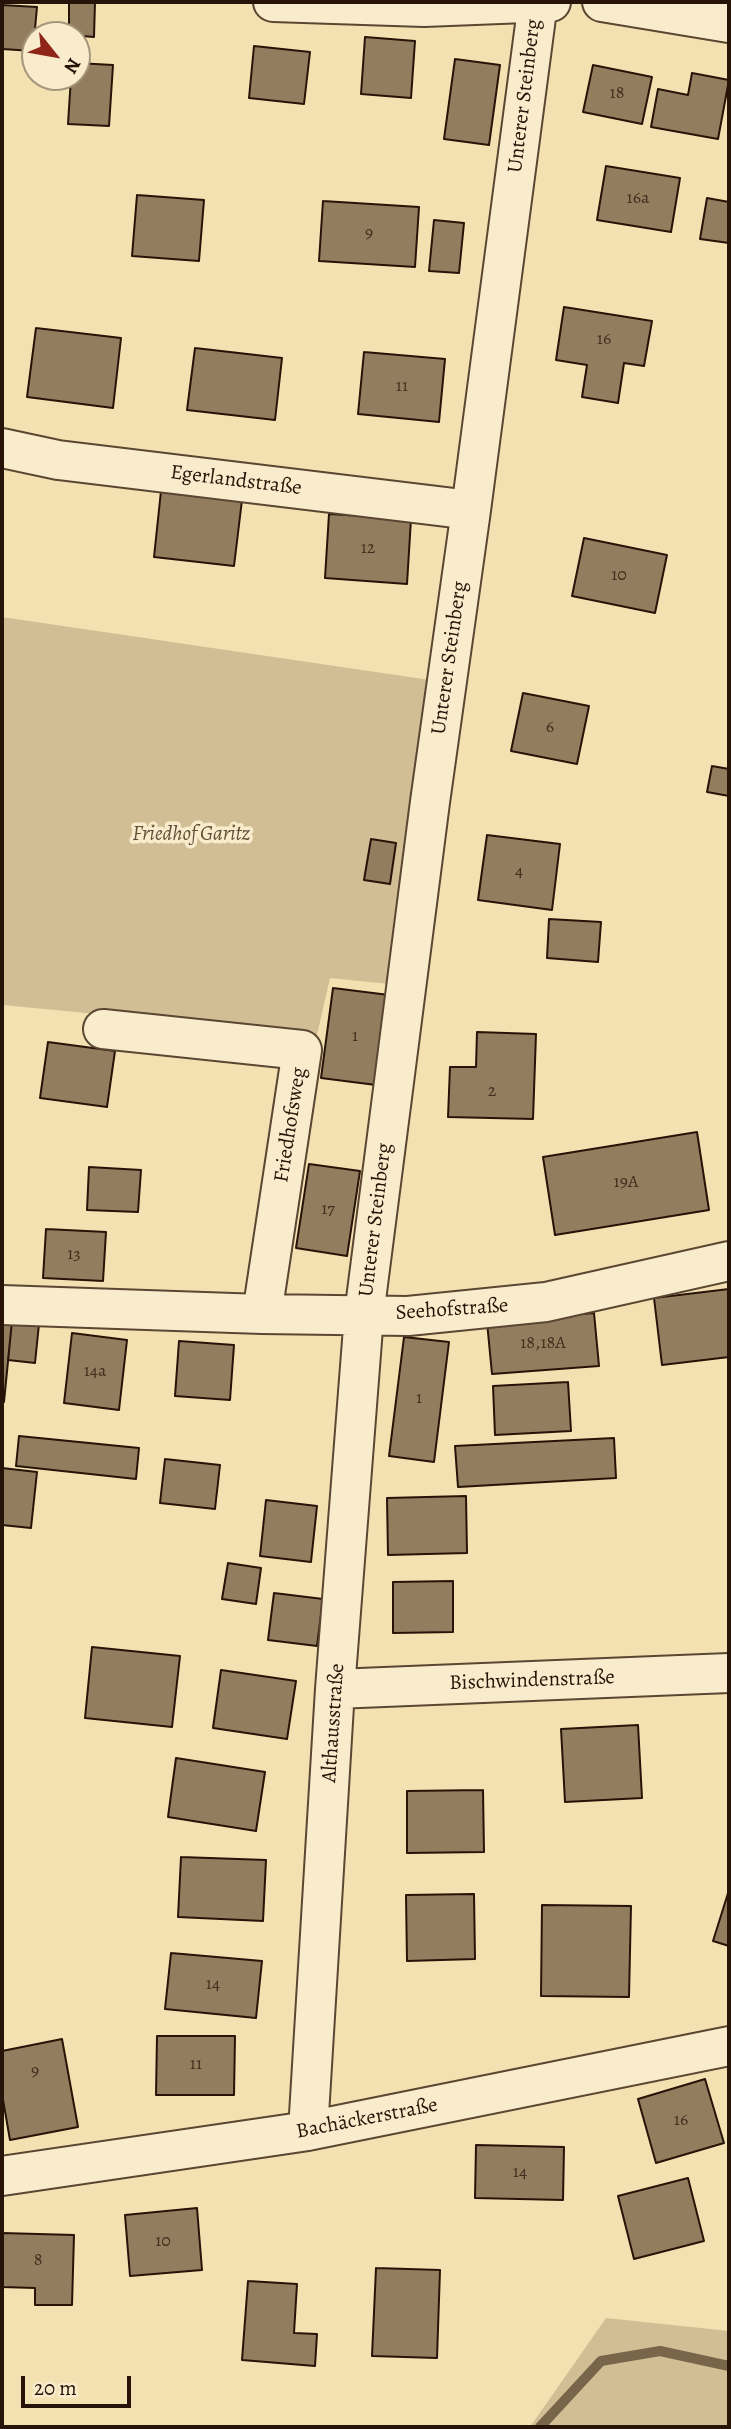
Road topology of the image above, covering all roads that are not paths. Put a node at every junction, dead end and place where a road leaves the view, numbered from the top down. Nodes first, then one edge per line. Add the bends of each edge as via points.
1 (273, 2) edge
2 (542, 2) edge
3 (602, 2) edge
4 (729, 23) edge
5 (2, 449) edge
6 (471, 510) junction
7 (103, 1029) dead end
8 (729, 1261) edge
9 (2, 1305) edge
10 (262, 1314) junction
11 (364, 1315) junction
12 (729, 1673) edge
13 (335, 1689) junction
14 (729, 2046) edge
15 (308, 2132) junction
16 (2, 2176) edge

1 - 2 street via 424,7
2 - 6 street, Unterer Steinberg
3 - 4 street
5 - 6 street, Egerlandstraße via 58,460
6 - 11 street, Unterer Steinberg
7 - 10 street, Friedhofsweg via 302,1050
8 - 11 street, Seehofstraße via 546,1302 408,1316
9 - 10 street, Seehofstraße
10 - 11 street, Seehofstraße
11 - 13 street, Althausstraße
12 - 13 street, Bischwindenstraße
13 - 15 street, Althausstraße
14 - 15 street, Bachäckerstraße
15 - 16 street, Bachäckerstraße

